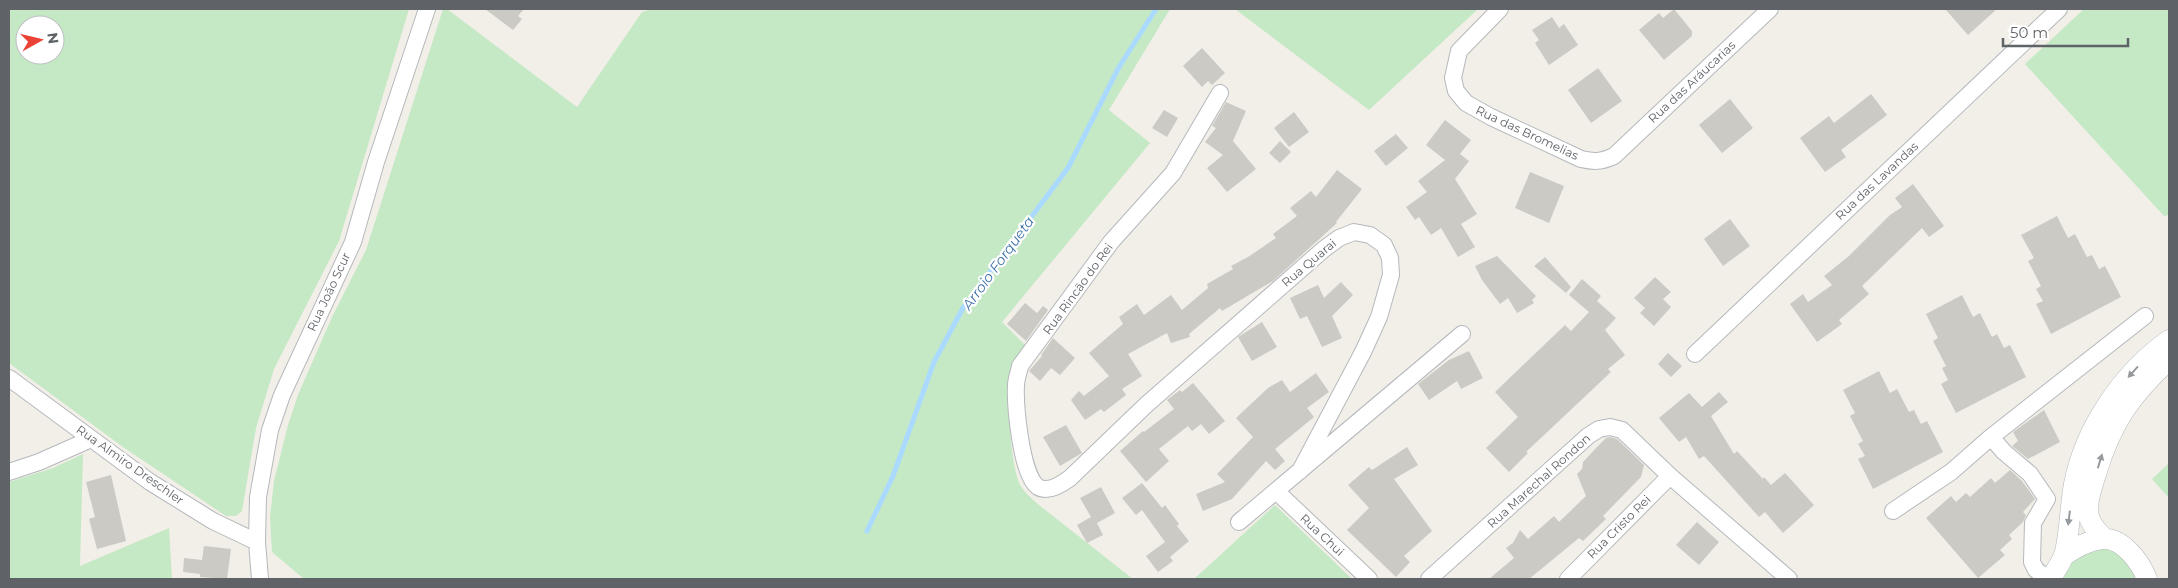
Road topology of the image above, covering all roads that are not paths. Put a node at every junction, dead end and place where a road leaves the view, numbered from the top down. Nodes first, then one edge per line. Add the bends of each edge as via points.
1 (427, 9) edge
2 (1500, 9) edge
3 (1770, 9) edge
4 (2060, 9) edge
5 (1220, 93) dead end
6 (1614, 156) joint
7 (2145, 316) dead end
8 (1462, 334) dead end
9 (2169, 340) edge
10 (1695, 354) dead end
11 (2169, 360) edge
12 (9, 378) edge
13 (1992, 437) junction
14 (90, 439) junction
15 (1300, 471) junction
16 (9, 472) edge
17 (1670, 476) junction
18 (1058, 486) joint
19 (1276, 491) junction
20 (1893, 511) dead end
21 (1239, 522) dead end
22 (2104, 538) junction
23 (257, 542) junction
24 (2065, 554) junction
25 (260, 579) edge
26 (1369, 579) edge
27 (1429, 579) edge
28 (1568, 579) edge
29 (1789, 579) edge
30 (2050, 579) edge
31 (2147, 579) edge

1 - 23 street, Rua João Scur via 353,242 282,395 270,430 258,497
2 - 6 street, Rua das Bromelias via 1459,50 1453,78 1456,91 1466,103 1491,117 1580,159 1602,162
3 - 6 street, Rua das Aráucarias
4 - 10 street, Rua das Lavandas
5 - 18 street, Rua Rincão do Rei via 1173,173 1111,242 1020,366 1016,384 1017,421 1025,463 1038,488
7 - 13 street
8 - 15 street
9 -> 24 street via 2117,390 2086,446 2074,482
22 -> 11 street via 2092,525 2088,513 2105,445 2118,418
12 - 14 street, Rua Almiro Dreschler
13 - 20 street via 1951,472
13 - 30 street via 2030,474 2047,499 2033,523 2032,562 2036,570
14 - 16 street
14 - 23 street, Rua Almiro Dreschler via 213,521
15 - 18 street, Rua Quarai via 1364,352 1379,317 1391,275 1390,258 1384,246 1370,235 1354,232 1324,249
15 - 19 street
17 - 27 street, Rua Marechal Rondon via 1622,430 1599,429
17 - 28 street, Rua Cristo Rei
17 - 29 street, Rua Marechal Rondon
19 - 21 street
19 - 26 street, Rua Chui
22 - 24 street
22 - 31 street via 2129,552
23 - 25 street, Rua João Scur
24 - 30 street

